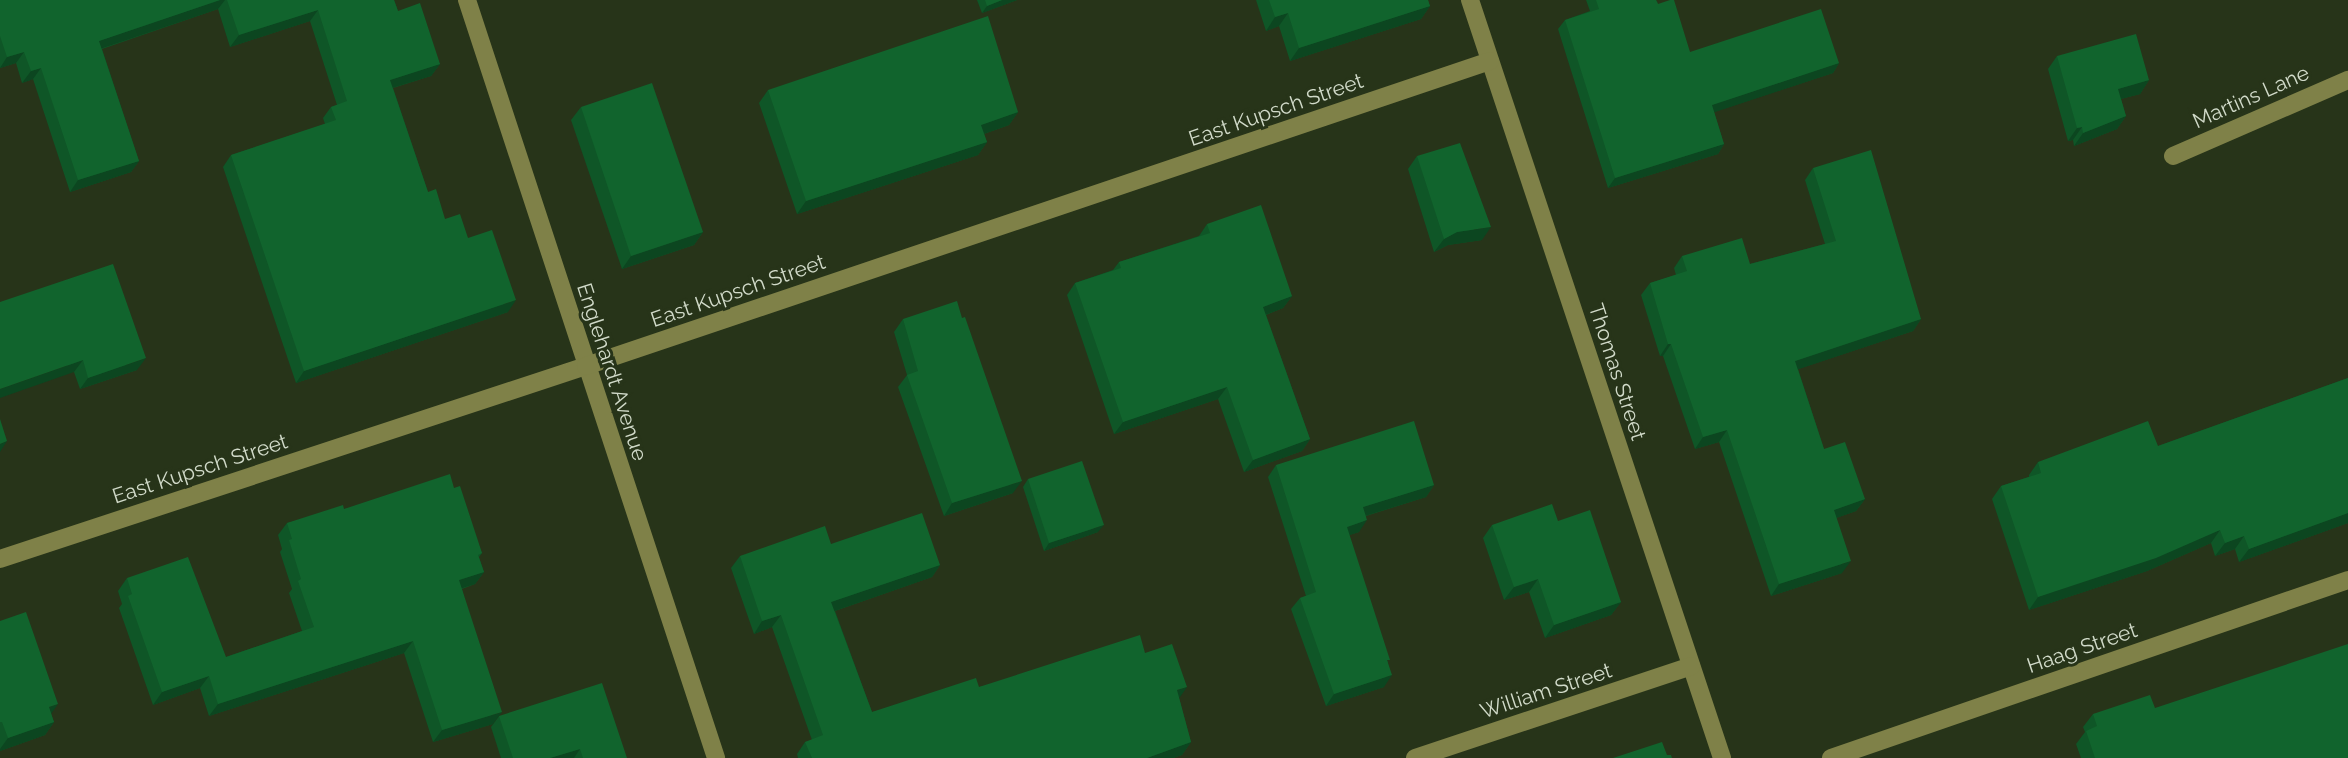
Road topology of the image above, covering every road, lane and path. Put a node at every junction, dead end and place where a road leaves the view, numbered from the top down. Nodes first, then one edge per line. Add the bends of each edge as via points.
1 (467, 0) edge
2 (1470, 0) edge
3 (1490, 61) junction
4 (2348, 80) edge
5 (2173, 156) dead end
6 (586, 366) junction
7 (0, 559) edge
8 (2348, 580) edge
9 (1691, 666) junction
10 (716, 758) edge
11 (1415, 758) edge
12 (1722, 758) edge
13 (1831, 758) edge

1 - 6 street, Englehardt Avenue
2 - 3 street, Thomas Street
3 - 6 street, East Kupsch Street
3 - 9 street, Thomas Street
4 - 5 street, Martins Lane
6 - 7 street, East Kupsch Street
6 - 10 street, Englehardt Avenue
8 - 13 street, Haag Street
9 - 11 street, William Street
9 - 12 street, Thomas Street

